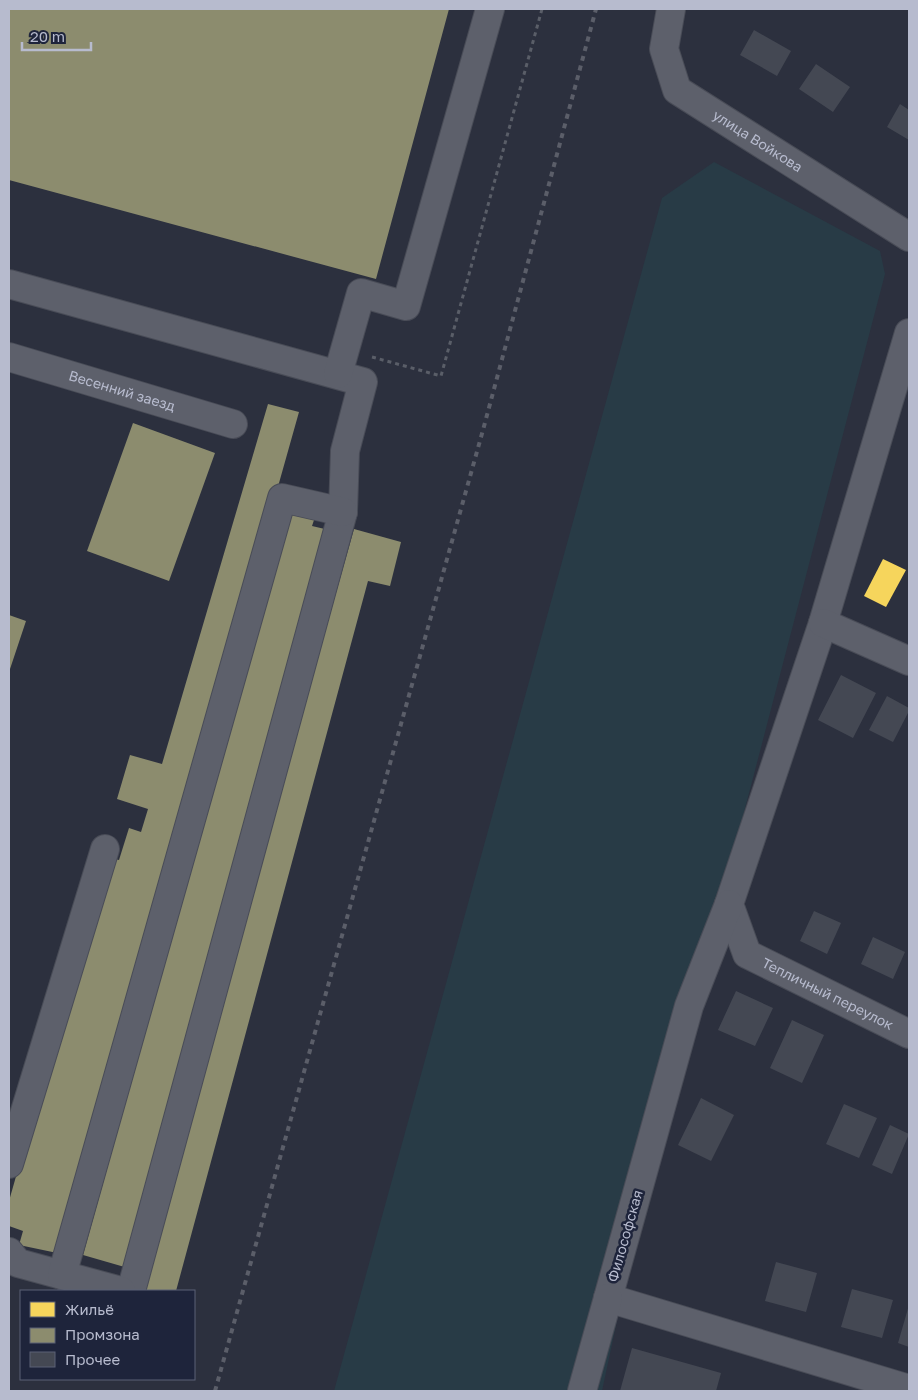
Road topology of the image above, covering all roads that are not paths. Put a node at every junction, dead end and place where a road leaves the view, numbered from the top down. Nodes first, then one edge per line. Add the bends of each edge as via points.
1 (490, 9) edge
2 (671, 9) edge
3 (909, 236) edge
4 (9, 284) edge
5 (909, 333) edge
6 (9, 357) edge
7 (341, 362) junction
8 (234, 424) dead end
9 (343, 512) junction
10 (823, 622) junction
11 (909, 661) edge
12 (105, 849) dead end
13 (730, 904) junction
14 (909, 1034) edge
15 (9, 1164) edge
16 (9, 1252) edge
17 (62, 1275) junction
18 (117, 1290) edge
19 (131, 1290) edge
20 (608, 1298) junction
21 (909, 1389) edge
22 (582, 1391) edge

1 - 7 street via 406,306 361,293
2 - 3 street, улица Войкова via 664,49 677,90
4 - 7 street
5 - 10 street, Философская
6 - 8 street, Весенний заезд
7 - 9 street via 363,382 344,451
9 - 17 street via 282,498
9 - 19 street
10 - 11 street
10 - 13 street, Философская
12 - 15 street
13 - 14 street, Тепличный переулок via 747,954
13 - 20 street, Философская via 689,1006
16 - 17 street via 18,1263
17 - 18 street
20 - 21 street, Философская
20 - 22 street

